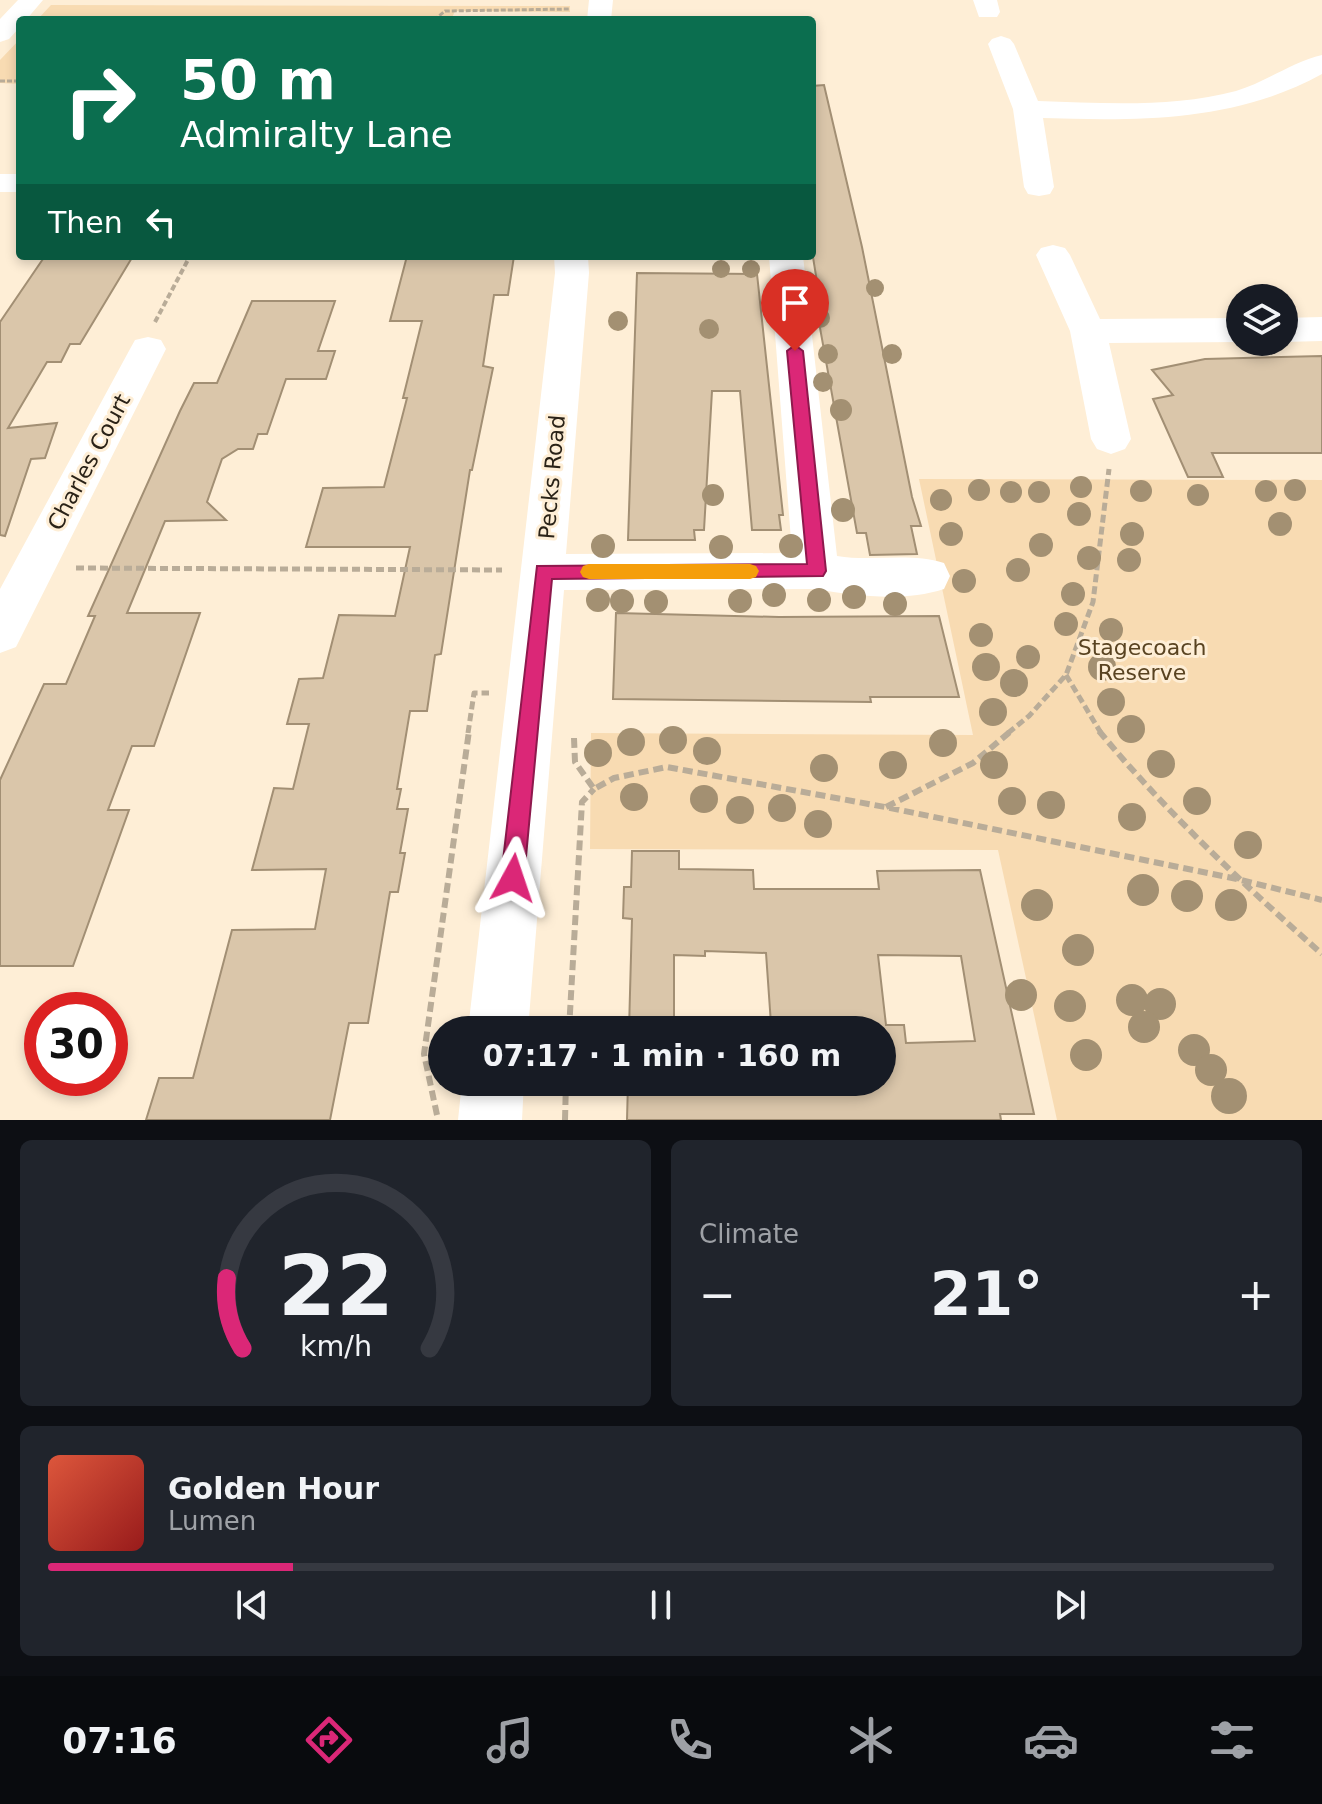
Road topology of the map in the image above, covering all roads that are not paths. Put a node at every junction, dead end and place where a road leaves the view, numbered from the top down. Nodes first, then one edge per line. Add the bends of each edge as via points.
1 (31, 0) edge
2 (16, 16) edge
3 (16, 16) edge
4 (0, 34) edge
5 (1001, 44) dead end
6 (1322, 63) edge
7 (1027, 109) junction
8 (1039, 187) dead end
9 (1053, 255) dead end
10 (570, 260) edge
11 (786, 260) edge
12 (1322, 329) edge
13 (1226, 330) edge
14 (1298, 330) edge
15 (1088, 331) junction
16 (148, 349) road end
17 (1111, 439) road end
18 (816, 571) junction
19 (543, 572) junction
20 (21, 575) edge
21 (928, 576) dead end
22 (0, 633) edge
23 (499, 1016) edge
24 (492, 1096) edge
25 (490, 1120) edge

1 - 3 street
2 - 4 street
5 - 7 street
6 - 7 street via 1274,87 1198,106
7 - 8 street
9 - 15 street
10 - 19 street, Pecks Road
11 - 18 street
12 - 14 street
13 - 15 street
15 - 17 street
16 - 20 street, Charles Court
18 - 19 street
18 - 21 street via 856,578
19 - 23 street, Pecks Road
20 - 22 street, Charles Court
24 - 25 street

